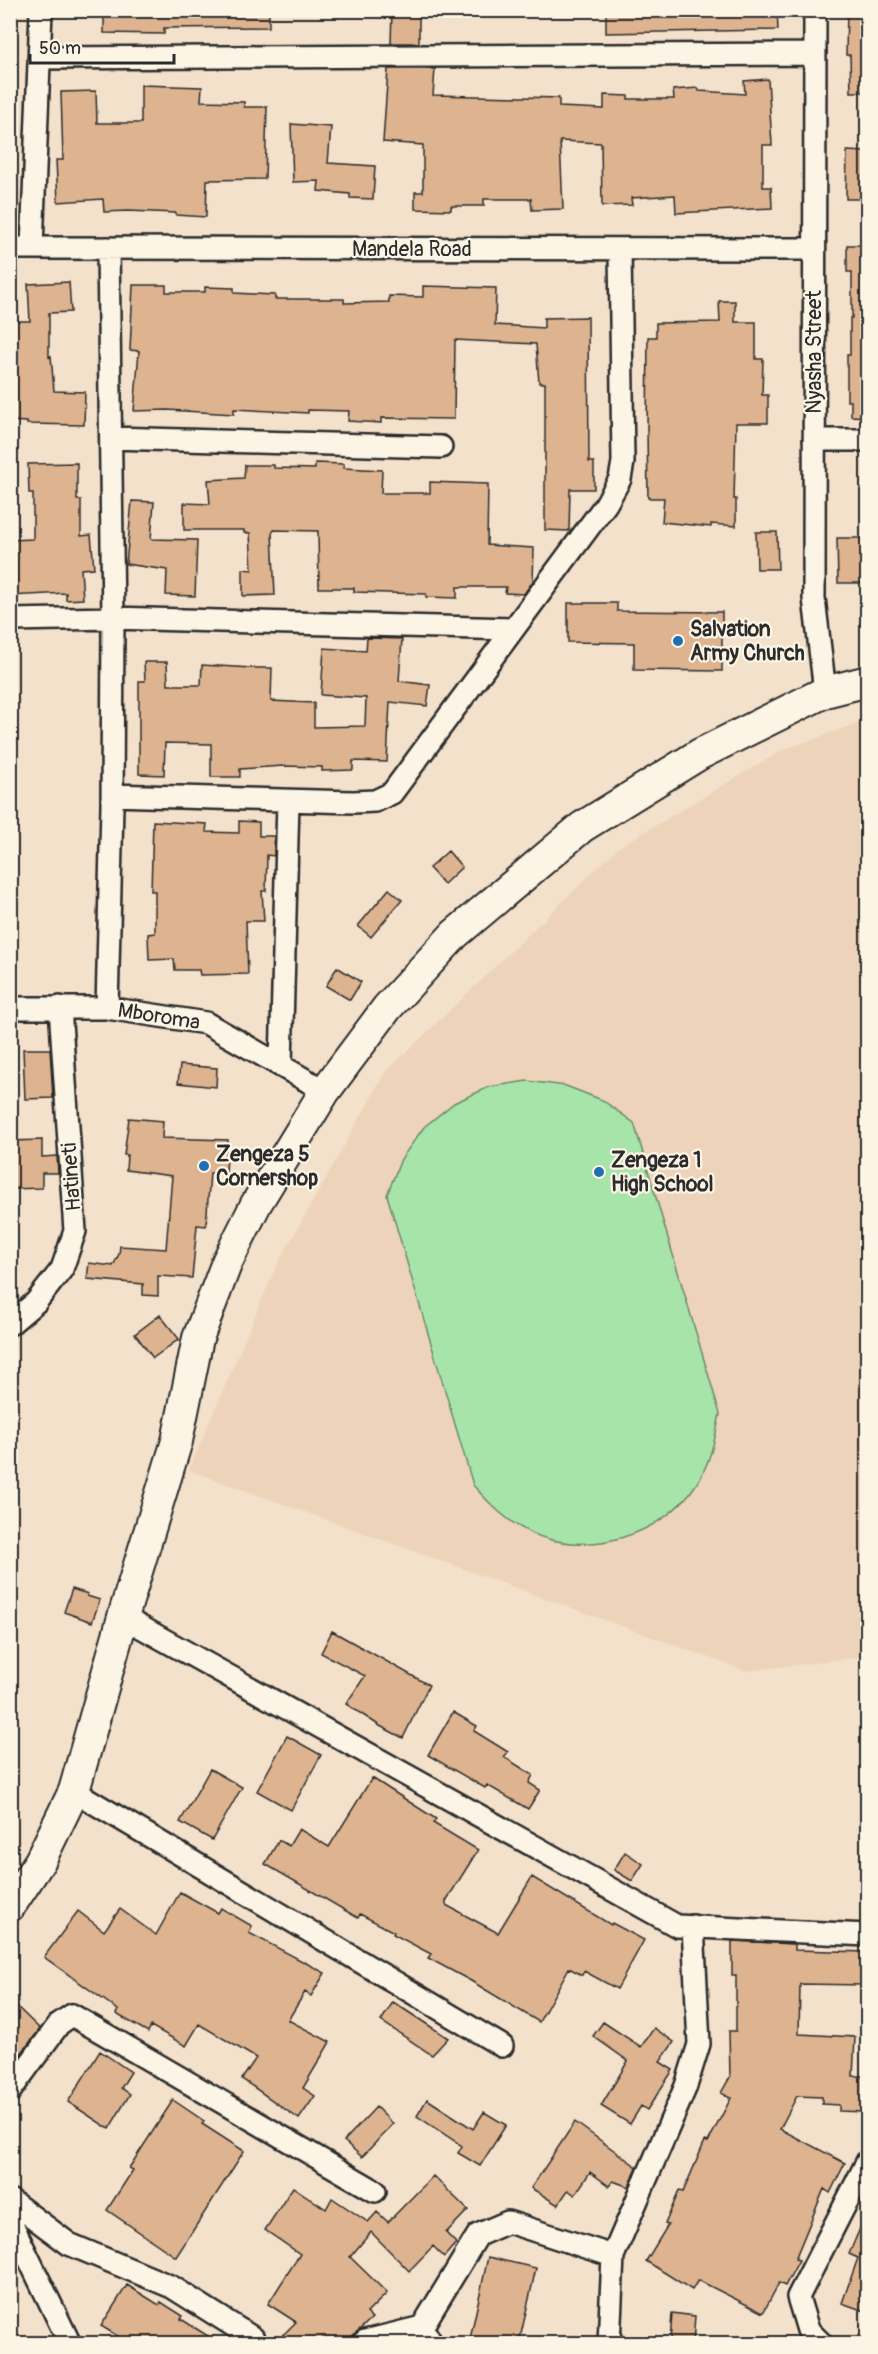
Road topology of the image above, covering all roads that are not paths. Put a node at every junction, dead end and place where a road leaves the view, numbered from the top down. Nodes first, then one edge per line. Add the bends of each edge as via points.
1 (41, 10) edge
2 (815, 10) edge
3 (815, 54) junction
4 (40, 58) junction
5 (10, 248) edge
6 (32, 248) junction
7 (108, 248) junction
8 (814, 249) junction
9 (620, 250) junction
10 (111, 438) junction
11 (814, 440) junction
12 (867, 440) edge
13 (441, 447) dead end
14 (113, 618) junction
15 (10, 620) edge
16 (512, 629) junction
17 (867, 681) edge
18 (825, 692) junction
19 (112, 795) junction
20 (288, 801) junction
21 (60, 1007) junction
22 (10, 1008) edge
23 (107, 1008) junction
24 (281, 1065) junction
25 (325, 1091) junction
26 (10, 1324) edge
27 (123, 1617) junction
28 (74, 1791) junction
29 (10, 1906) edge
30 (693, 1926) junction
31 (867, 1935) edge
32 (502, 2046) dead end
33 (10, 2091) edge
34 (867, 2160) edge
35 (375, 2191) dead end
36 (10, 2200) edge
37 (10, 2220) edge
38 (613, 2256) junction
39 (427, 2335) edge
40 (253, 2338) dead end
41 (70, 2343) edge
42 (362, 2343) edge
43 (609, 2343) edge
44 (822, 2343) edge

1 - 4 street
2 - 3 street, Nyasha Street
3 - 4 street
3 - 8 street, Nyasha Street
4 - 6 street
5 - 6 street, Mandela Road
6 - 7 street, Mandela Road
7 - 9 street, Mandela Road
7 - 10 street
8 - 9 street, Mandela Road
8 - 11 street, Nyasha Street
9 - 16 street via 620,479 606,504
10 - 13 street
10 - 14 street
11 - 12 street
11 - 18 street, Nyasha Street via 814,598
14 - 15 street
14 - 16 street
14 - 19 street
16 - 20 street via 392,793 375,801
17 - 18 street
18 - 25 street via 700,754 582,827 455,934 387,1008
19 - 20 street
19 - 23 street
20 - 24 street
21 - 22 street, Mboroma
21 - 23 street, Mboroma
21 - 26 street, Hatineti via 75,1231 62,1269 36,1302
23 - 24 street, Mboroma via 206,1023
24 - 25 street, Mboroma
25 - 27 street via 256,1204 227,1262 202,1327 177,1441
27 - 28 street
27 - 30 street via 677,1926
28 - 29 street via 40,1862
28 - 32 street
30 - 31 street
30 - 38 street via 699,2044 686,2086
33 - 35 street via 59,2024 72,2014
34 - 44 street via 798,2297 807,2330
36 - 40 street via 69,2244 172,2287
37 - 41 street
38 - 39 street via 508,2222 478,2235
38 - 43 street
39 - 42 street

